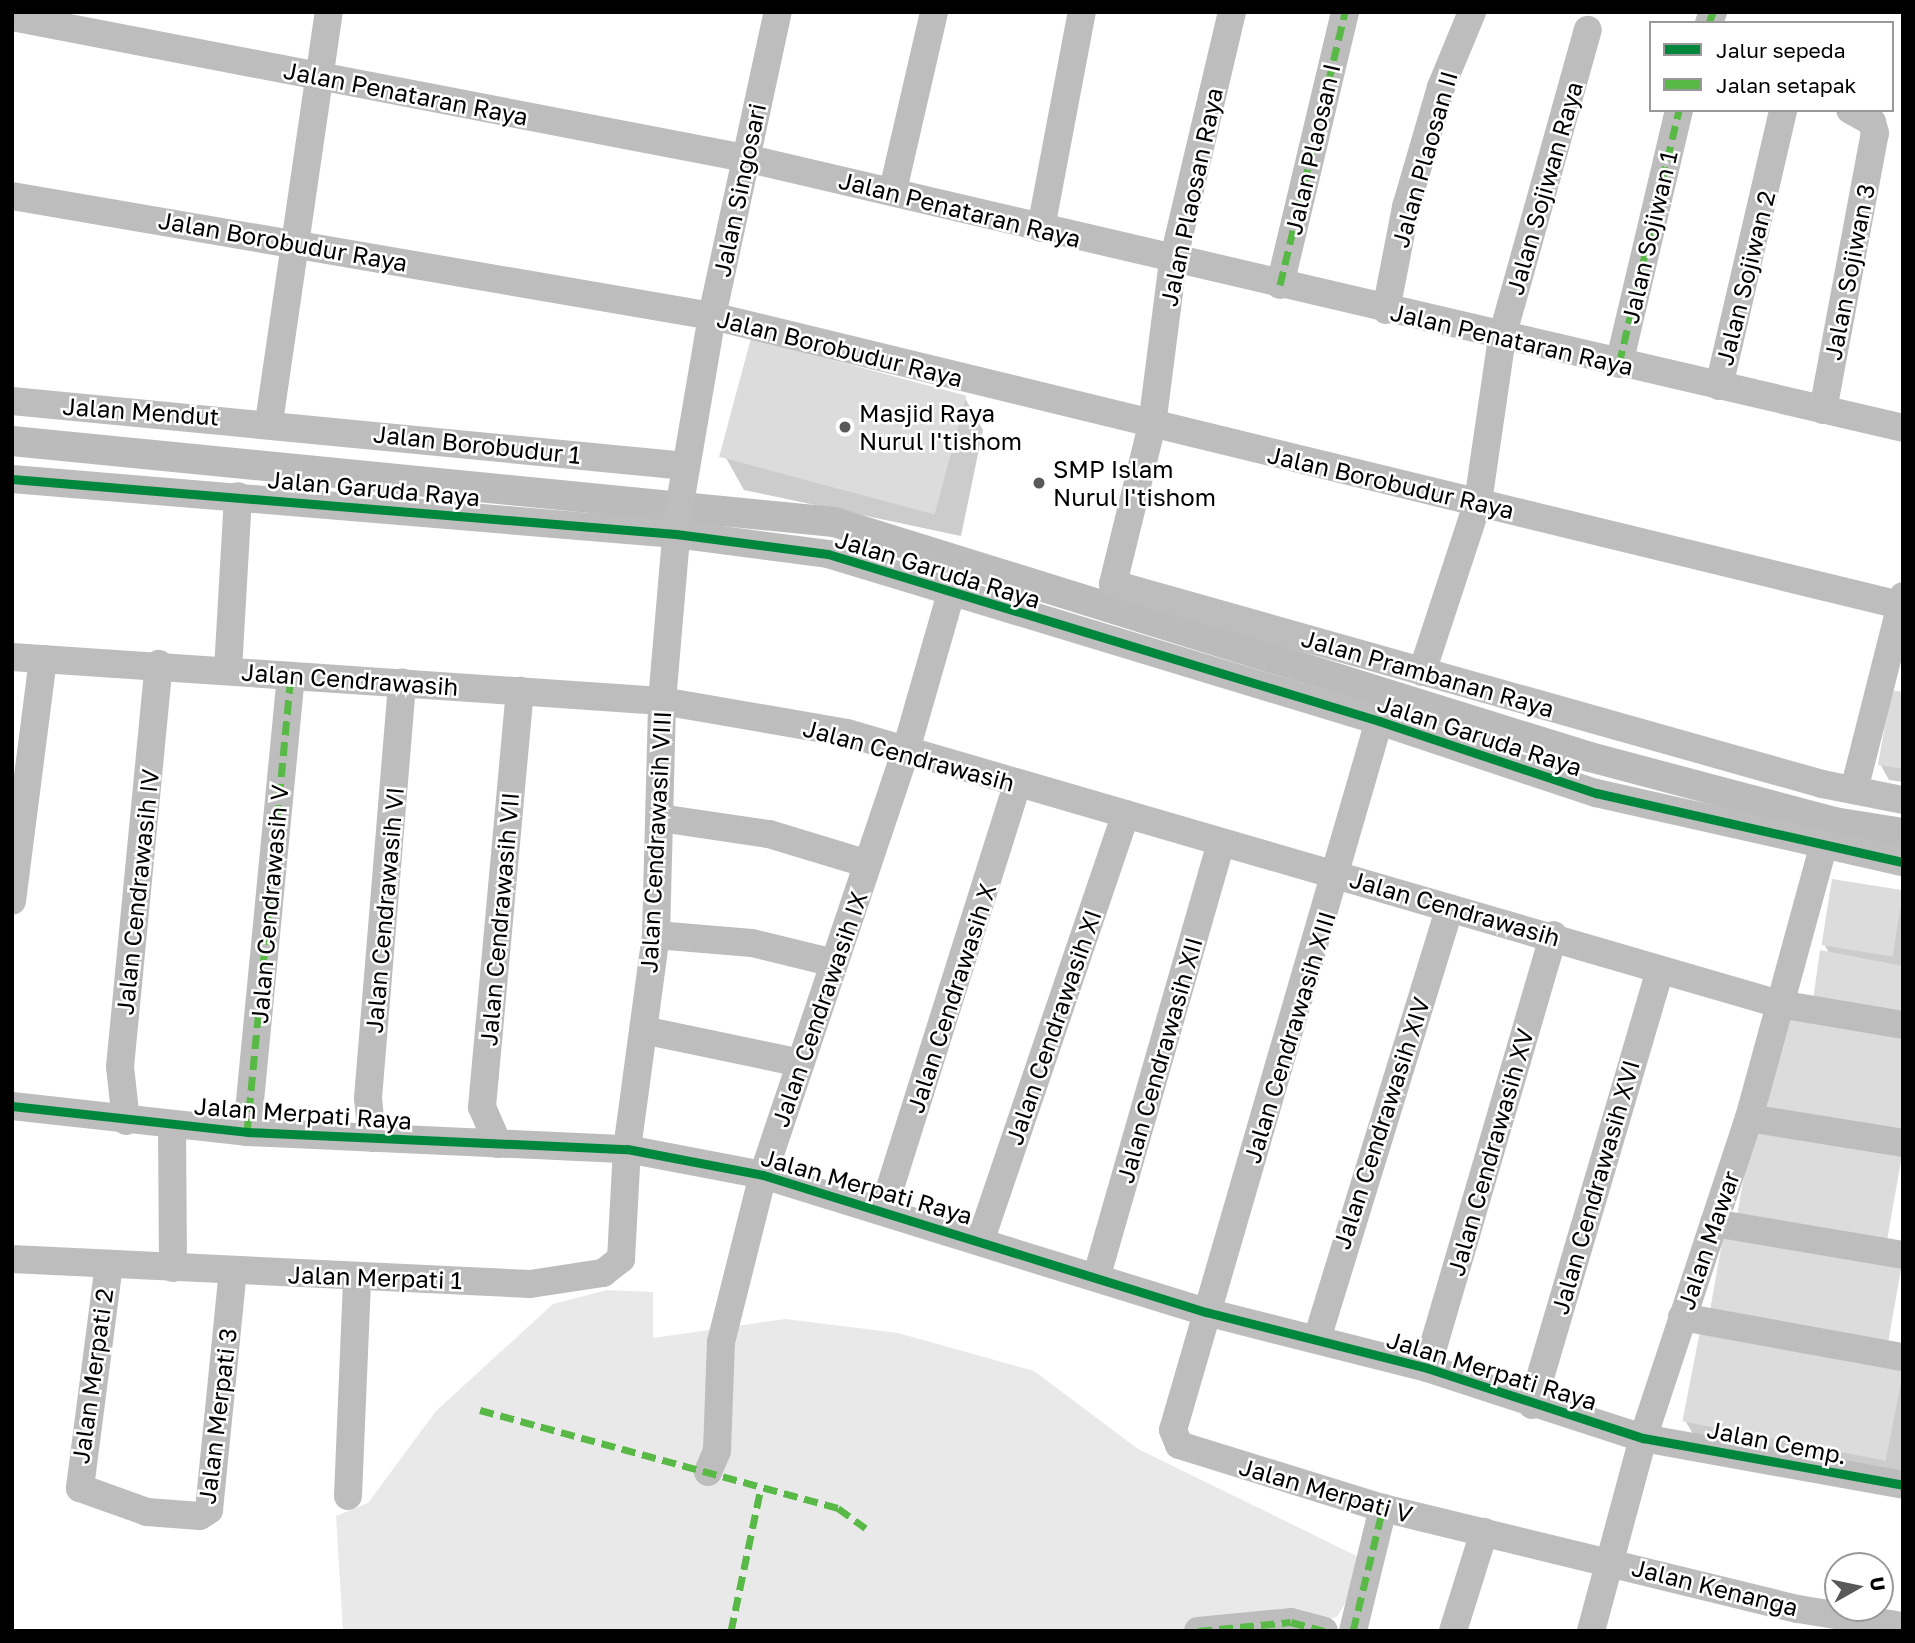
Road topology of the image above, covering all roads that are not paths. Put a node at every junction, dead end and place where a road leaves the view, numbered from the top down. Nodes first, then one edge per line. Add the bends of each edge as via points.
1 (328, 12) edge
2 (778, 12) edge
3 (933, 12) edge
4 (1082, 12) edge
5 (1232, 12) edge
6 (1345, 12) edge
7 (1472, 12) edge
8 (12, 17) edge
9 (1588, 30) dead end
10 (318, 76) junction
11 (1679, 112) edge
12 (1783, 112) edge
13 (1854, 112) edge
14 (745, 158) junction
15 (893, 190) junction
16 (12, 196) edge
17 (1041, 228) junction
18 (296, 242) junction
19 (1173, 261) junction
20 (1280, 285) junction
21 (1386, 310) junction
22 (712, 316) junction
23 (1502, 337) junction
24 (1619, 364) junction
25 (1719, 386) junction
26 (12, 401) edge
27 (1823, 410) junction
28 (269, 422) junction
29 (1152, 425) junction
30 (1903, 428) edge
31 (684, 474) junction
32 (12, 479) edge
33 (239, 496) junction
34 (1478, 502) junction
35 (677, 525) junction
36 (951, 593) junction
37 (1902, 603) edge
38 (12, 657) edge
39 (43, 659) junction
40 (159, 664) junction
41 (228, 670) junction
42 (1422, 672) junction
43 (291, 676) junction
44 (402, 682) junction
45 (520, 691) junction
46 (662, 701) junction
47 (1379, 720) junction
48 (906, 750) junction
49 (1017, 785) junction
50 (1854, 790) junction
51 (1903, 800) edge
52 (1126, 814) junction
53 (660, 817) junction
54 (1220, 845) junction
55 (1823, 848) junction
56 (1903, 862) edge
57 (867, 864) junction
58 (1339, 874) junction
59 (12, 901) edge
60 (1449, 909) junction
61 (656, 935) junction
62 (1553, 935) junction
63 (834, 963) junction
64 (1660, 970) junction
65 (1779, 1004) junction
66 (1903, 1024) edge
67 (643, 1030) junction
68 (801, 1063) junction
69 (12, 1107) edge
70 (1749, 1118) junction
71 (126, 1121) junction
72 (172, 1124) junction
73 (247, 1132) junction
74 (372, 1138) junction
75 (1903, 1143) edge
76 (498, 1144) junction
77 (627, 1149) junction
78 (763, 1175) junction
79 (883, 1210) junction
80 (1714, 1223) junction
81 (981, 1239) junction
82 (1903, 1255) edge
83 (12, 1259) edge
84 (109, 1264) junction
85 (173, 1268) junction
86 (233, 1271) junction
87 (1097, 1275) junction
88 (357, 1278) junction
89 (1206, 1312) junction
90 (1682, 1317) junction
91 (1317, 1339) junction
92 (1903, 1357) edge
93 (1427, 1368) junction
94 (1532, 1405) junction
95 (1643, 1438) junction
96 (708, 1472) dead end
97 (1903, 1485) edge
98 (80, 1488) joint
99 (348, 1496) dead end
100 (1383, 1508) junction
101 (1484, 1532) junction
102 (1609, 1561) junction
103 (1903, 1626) edge
104 (1198, 1631) edge
105 (1324, 1631) edge
106 (1353, 1631) edge
107 (1453, 1631) edge
108 (1591, 1631) edge

1 - 10 street
2 - 14 street, Jalan Singosari
3 - 15 street
4 - 17 street
5 - 19 street, Jalan Plaosan Raya
6 - 20 street, Jalan Plaosan I
7 - 21 street, Jalan Plaosan II via 1437,100
8 - 10 street, Jalan Penataran Raya
9 - 23 street, Jalan Sojiwan Raya
10 - 14 street, Jalan Penataran Raya
10 - 18 street
11 - 24 street, Jalan Sojiwan 1
12 - 25 street, Jalan Sojiwan 2
13 - 27 street, Jalan Sojiwan 3 via 1872,122 1875,134
14 - 15 street, Jalan Penataran Raya
14 - 22 street, Jalan Singosari
15 - 17 street, Jalan Penataran Raya
16 - 18 street, Jalan Borobudur Raya
17 - 19 street, Jalan Penataran Raya
18 - 22 street, Jalan Borobudur Raya
18 - 28 street
19 - 20 street, Jalan Penataran Raya
19 - 29 street, Jalan Plaosan Raya
20 - 21 street, Jalan Penataran Raya
21 - 23 street, Jalan Penataran Raya
22 - 29 street, Jalan Borobudur Raya
22 - 31 street, Jalan Singosari
23 - 24 street, Jalan Penataran Raya
23 - 34 street, Jalan Sojiwan Raya
24 - 25 street, Jalan Penataran Raya
25 - 27 street, Jalan Penataran Raya
26 - 28 street, Jalan Mendut
27 - 30 street, Jalan Penataran Raya
28 - 31 street, Jalan Borobudur 1
29 - 34 street, Jalan Borobudur Raya
29 - 42 street, Jalan Prambanan Raya via 1113,584
31 - 35 street, Jalan Singosari
32 - 33 street, Jalan Garuda Raya
33 - 35 street, Jalan Garuda Raya
33 - 41 street
34 - 37 street, Jalan Borobudur Raya
34 - 42 street, Jalan Sojiwan Raya
35 - 36 street, Jalan Garuda Raya via 828,554
35 - 46 street, Jalan Cendrawasih VIII
36 - 47 street, Jalan Garuda Raya
36 - 48 street, Jalan Cendrawasih IX
37 - 50 street
38 - 39 street, Jalan Cendrawasih
39 - 40 street, Jalan Cendrawasih
39 - 59 street
40 - 41 street, Jalan Cendrawasih
40 - 71 street, Jalan Cendrawasih IV via 120,1067
41 - 43 street, Jalan Cendrawasih
42 - 50 street, Jalan Prambanan Raya
43 - 44 street, Jalan Cendrawasih
43 - 73 street, Jalan Cendrawasih V
44 - 45 street, Jalan Cendrawasih
44 - 74 street, Jalan Cendrawasih VI via 368,1098
45 - 46 street, Jalan Cendrawasih
45 - 76 street, Jalan Cendrawasih VII via 482,1107
46 - 48 street, Jalan Cendrawasih via 847,733
46 - 53 street, Jalan Cendrawasih VIII
47 - 55 street, Jalan Garuda Raya via 1596,793
47 - 58 street, Jalan Cendrawasih XIII
48 - 49 street, Jalan Cendrawasih
48 - 57 street, Jalan Cendrawasih IX
49 - 52 street, Jalan Cendrawasih
49 - 79 street, Jalan Cendrawasih X
50 - 51 street, Jalan Prambanan Raya
52 - 54 street, Jalan Cendrawasih
52 - 81 street, Jalan Cendrawasih XI
53 - 57 street via 769,834
53 - 61 street, Jalan Cendrawasih VIII
54 - 58 street, Jalan Cendrawasih
54 - 87 street, Jalan Cendrawasih XII
55 - 56 street, Jalan Garuda Raya
55 - 65 street, Jalan Mawar
57 - 63 street, Jalan Cendrawasih IX
58 - 60 street, Jalan Cendrawasih
58 - 89 street, Jalan Cendrawasih XIII
60 - 62 street, Jalan Cendrawasih
60 - 91 street, Jalan Cendrawasih XIV
61 - 63 street via 752,943
61 - 67 street, Jalan Cendrawasih VIII
62 - 64 street, Jalan Cendrawasih
62 - 93 street, Jalan Cendrawasih XV
63 - 68 street, Jalan Cendrawasih IX
64 - 65 street, Jalan Cendrawasih
64 - 94 street, Jalan Cendrawasih XVI
65 - 66 street, Jalan Cendrawasih
65 - 70 street, Jalan Mawar
67 - 68 street
67 - 77 street, Jalan Cendrawasih VIII
68 - 78 street, Jalan Cendrawasih IX
69 - 71 street, Jalan Merpati Raya
70 - 75 street
70 - 80 street, Jalan Mawar
71 - 72 street, Jalan Merpati Raya
72 - 73 street, Jalan Merpati Raya
72 - 85 street
73 - 74 street, Jalan Merpati Raya
74 - 76 street, Jalan Merpati Raya
76 - 77 street, Jalan Merpati Raya
77 - 78 street, Jalan Merpati Raya
77 - 88 street, Jalan Merpati 1 via 621,1259 615,1268 530,1284
78 - 79 street, Jalan Merpati Raya
78 - 96 street, Jalan Cendrawasih IX via 721,1342 717,1451
79 - 81 street, Jalan Merpati Raya
80 - 82 street
80 - 90 street, Jalan Mawar
81 - 87 street, Jalan Merpati Raya
83 - 84 street, Jalan Merpati 1
84 - 85 street, Jalan Merpati 1
84 - 98 street, Jalan Merpati 2
85 - 86 street, Jalan Merpati 1
86 - 88 street, Jalan Merpati 1
86 - 98 street, Jalan Merpati 3 via 209,1510 200,1516 147,1513
87 - 89 street, Jalan Merpati Raya
88 - 99 street
89 - 91 street, Jalan Merpati Raya
89 - 100 street, Jalan Merpati V via 1173,1430 1179,1445
90 - 92 street
90 - 95 street, Jalan Mawar
91 - 93 street, Jalan Merpati Raya
93 - 94 street, Jalan Merpati Raya
94 - 95 street, Jalan Merpati Raya
95 - 97 street, Jalan Cemp.
95 - 102 street, Jalan Mawar
100 - 101 street, Jalan Merpati V
100 - 106 street
101 - 102 street, Jalan Merpati V
101 - 107 street
102 - 103 street, Jalan Kenanga via 1798,1609
102 - 108 street, Jalan Mawar
104 - 105 street via 1291,1622

